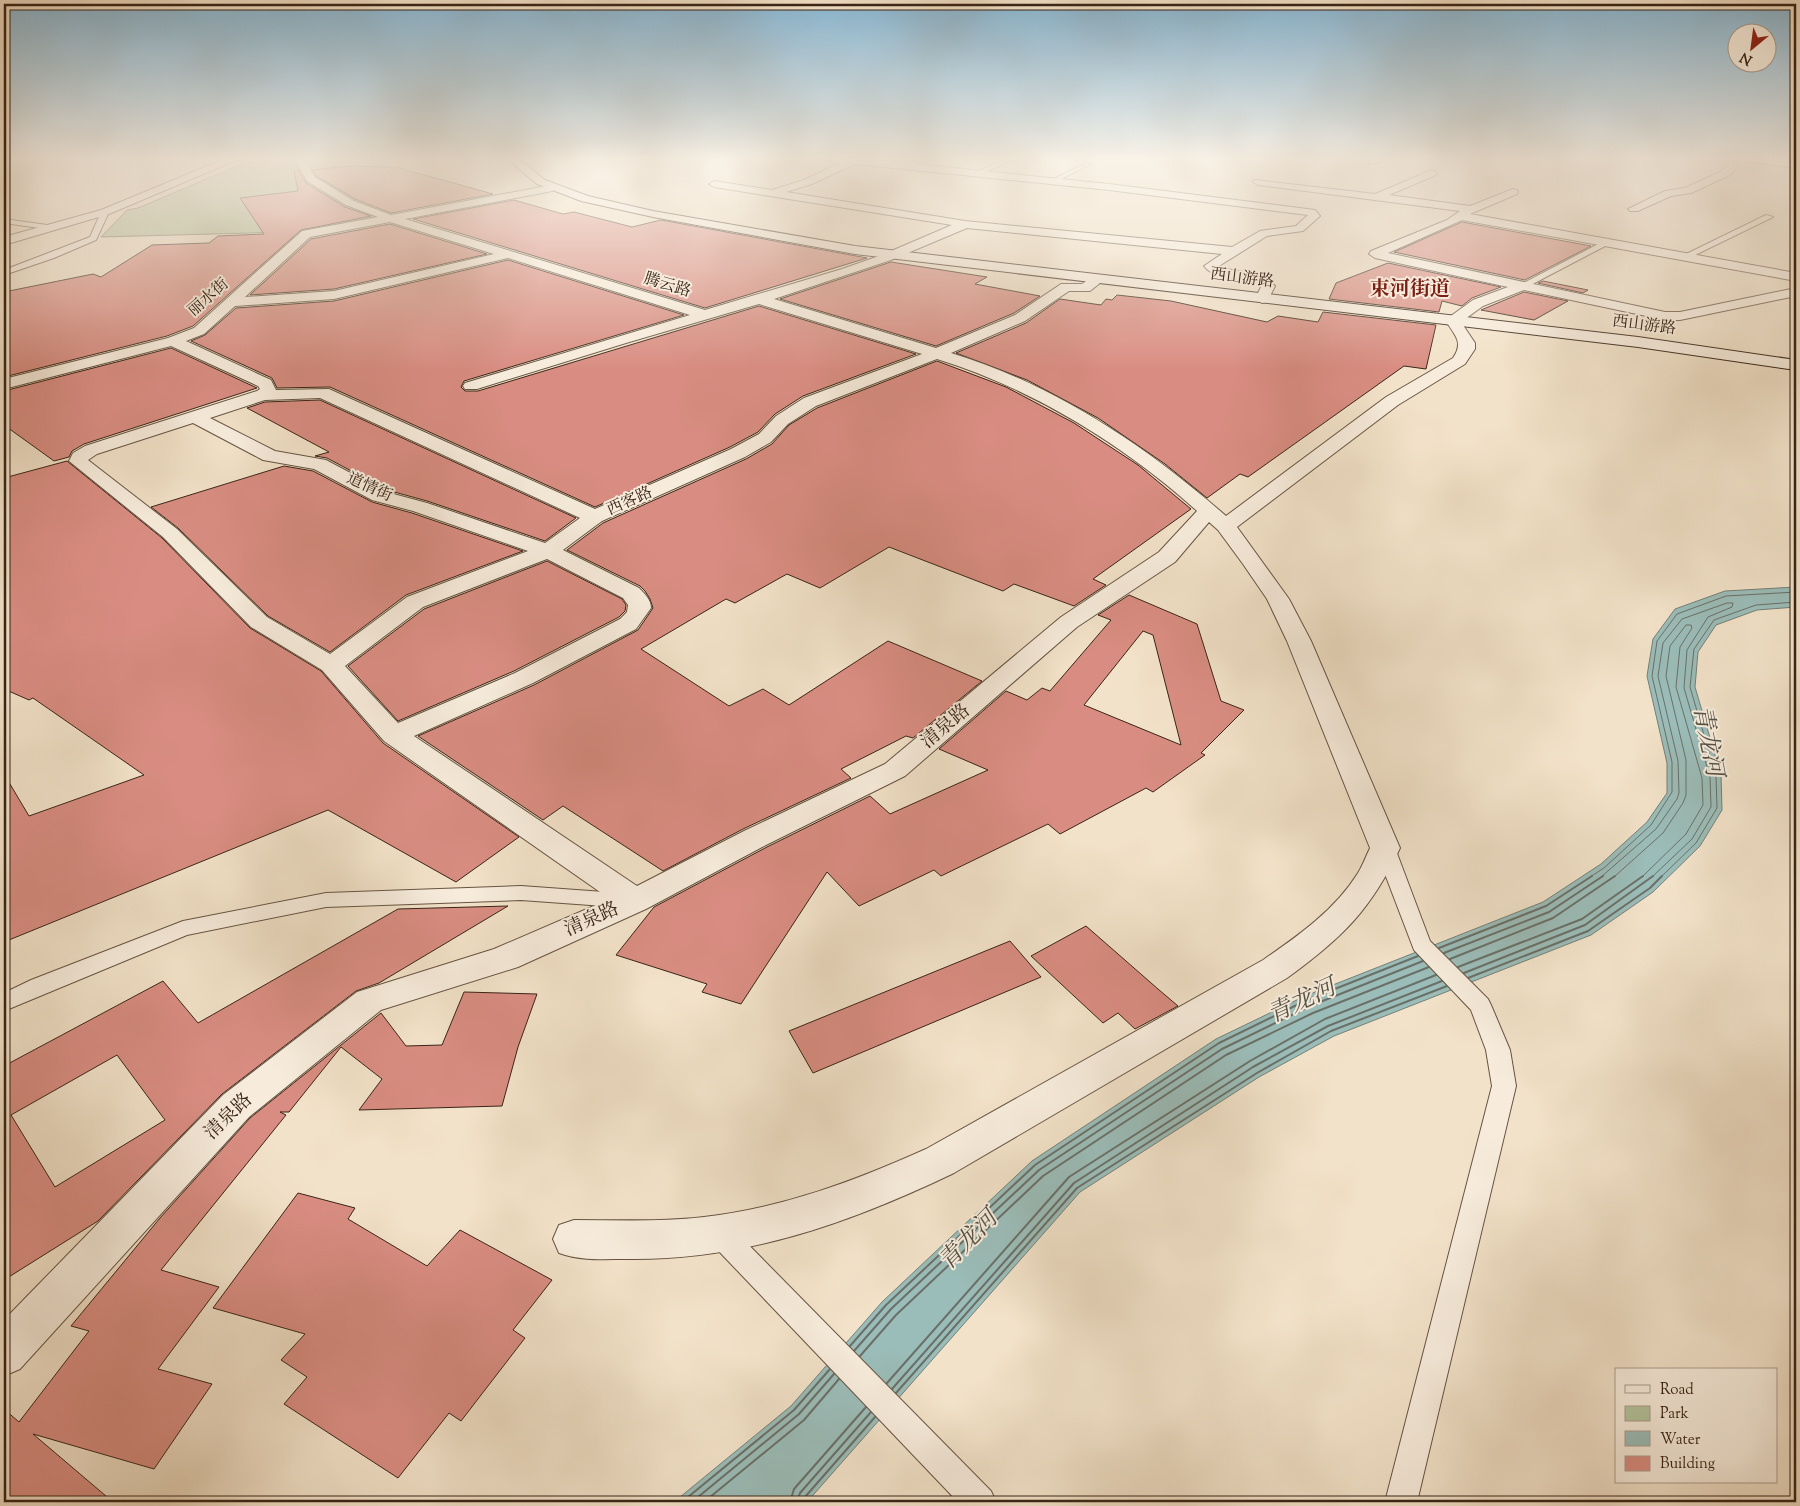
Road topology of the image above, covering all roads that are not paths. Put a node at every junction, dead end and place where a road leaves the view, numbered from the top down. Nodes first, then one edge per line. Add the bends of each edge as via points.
1 (43, 228) edge
2 (97, 228) edge
3 (336, 228) edge
4 (422, 228) edge
5 (734, 228) edge
6 (956, 228) edge
7 (1007, 228) edge
8 (1300, 228) edge
9 (1436, 228) edge
10 (1540, 228) edge
11 (1744, 228) edge
12 (4, 241) edge
13 (1607, 243) junction
14 (1233, 251) junction
15 (506, 255) junction
16 (892, 256) junction
17 (1684, 256) junction
18 (4, 273) edge
19 (1796, 277) edge
20 (1098, 279) junction
21 (1522, 286) junction
22 (1796, 292) edge
23 (1262, 298) junction
24 (761, 300) junction
25 (232, 302) junction
26 (705, 315) junction
27 (1453, 321) junction
28 (173, 341) junction
29 (936, 354) junction
30 (1796, 365) edge
31 (4, 384) edge
32 (471, 386) dead end
33 (263, 395) junction
34 (195, 417) junction
35 (595, 517) junction
36 (1216, 518) junction
37 (548, 551) junction
38 (331, 665) junction
39 (394, 735) junction
40 (1385, 848) junction
41 (634, 901) junction
42 (4, 1003) edge
43 (720, 1234) junction
44 (574, 1239) dead end
45 (4, 1353) edge
46 (980, 1502) edge
47 (1401, 1502) edge

1 - 12 street
2 - 18 lane via 93,238
3 - 25 street, 丽水街 via 306,234
4 - 15 street, 腾云路
5 - 16 street, 西山游路
6 - 16 street
7 - 14 street
8 - 14 street via 1264,233
9 - 21 street via 1375,254
10 - 13 street
11 - 17 lane
13 - 17 street
13 - 21 lane
14 - 23 street via 1210,266 1266,283 1268,286
15 - 25 street via 334,295
15 - 26 street, 腾云路
16 - 20 street, 西山游路
16 - 24 street
17 - 19 street
20 - 23 street, 西山游路
20 - 29 street, 西客路 via 1085,288 1066,287 1020,318
21 - 22 street via 1665,316 1680,316
21 - 27 street via 1478,303
23 - 27 street, 西山游路
24 - 26 street
24 - 29 street
25 - 28 street, 丽水街 via 199,332
26 - 32 street
27 - 30 street, 西山游路 via 1638,342
27 - 36 street, 清泉路 via 1467,343 1467,349 1459,360
28 - 31 street, 丽水街
28 - 33 street via 265,383 268,389
29 - 35 street, 西客路 via 810,402 782,420 765,438 738,453
29 - 36 street via 998,375 1057,403 1145,460
33 - 34 street
33 - 35 street via 323,393
34 - 37 street, 道情街 via 270,456 319,464 379,496
34 - 38 street via 91,450 78,461 170,533 260,622
35 - 37 street, 西客路
36 - 40 street via 1278,599 1299,641
36 - 41 street, 清泉路 via 1167,557 1069,622 895,770
37 - 38 street, 西客路 via 415,602
37 - 39 street, 道情街 via 631,592 640,605 635,618 524,678
38 - 39 street
39 - 41 street
40 - 43 street via 1370,878 1349,907 1317,940 1275,970 940,1161 894,1183 792,1219
40 - 47 lane via 1421,945 1480,1005 1498,1050 1504,1086
41 - 42 lane via 521,893 326,900 183,928
41 - 45 street, 清泉路 via 506,958 369,1001 236,1106
43 - 44 street via 647,1240
43 - 46 lane

